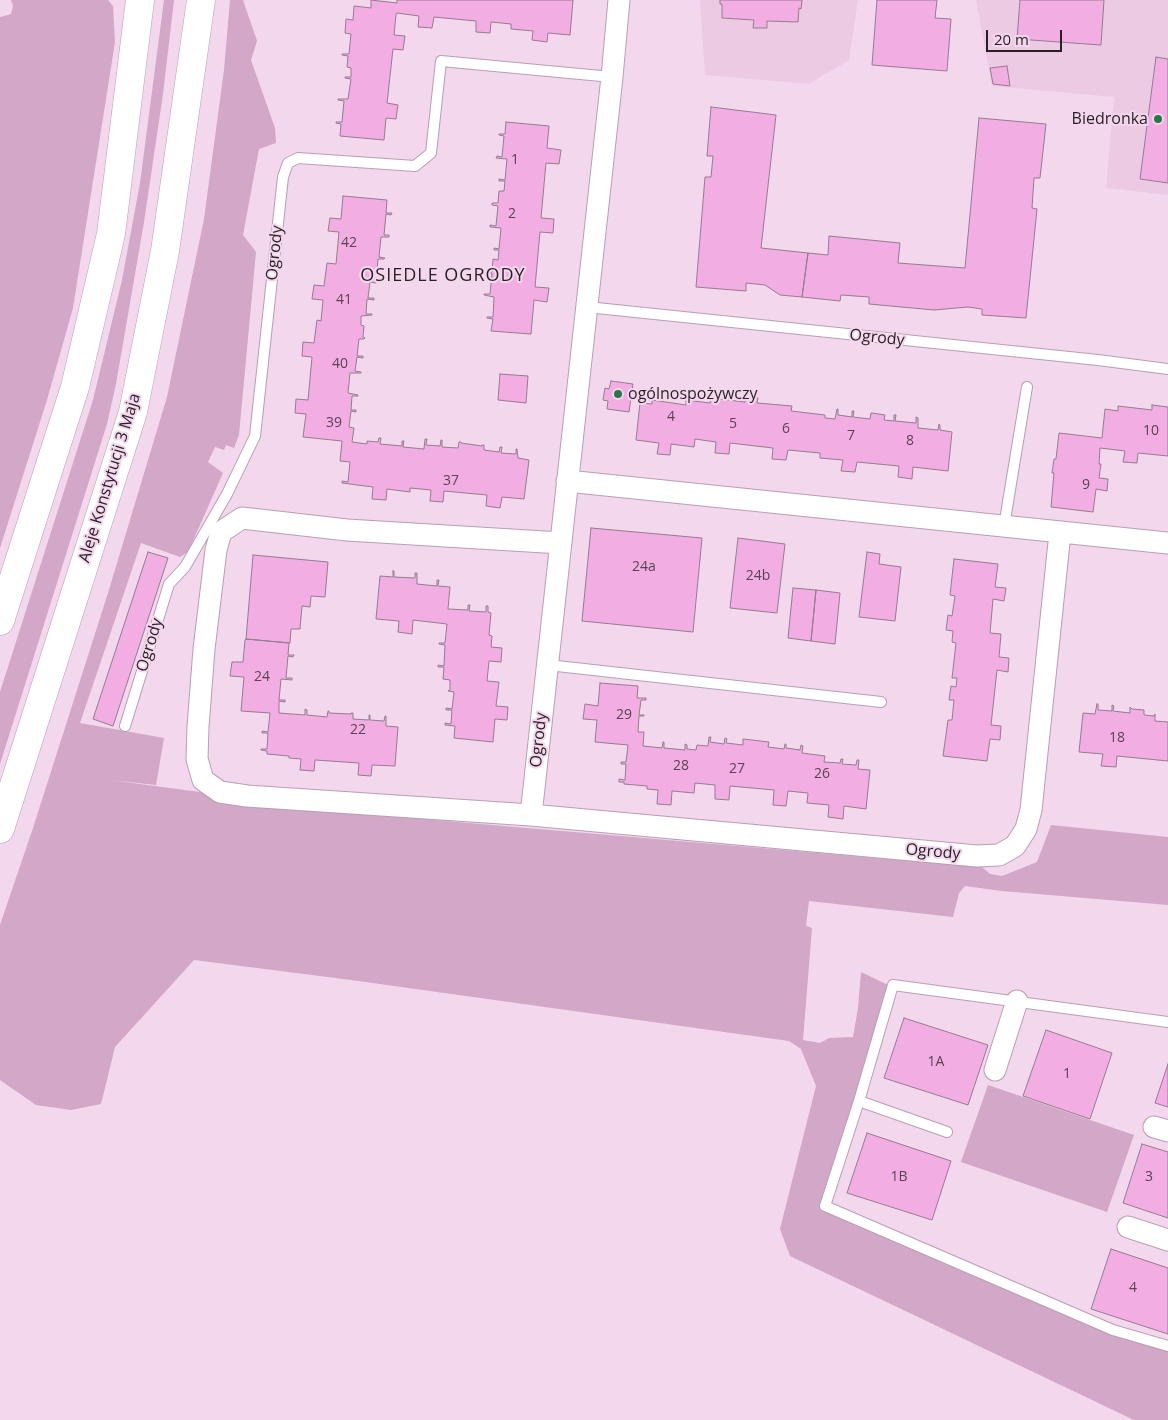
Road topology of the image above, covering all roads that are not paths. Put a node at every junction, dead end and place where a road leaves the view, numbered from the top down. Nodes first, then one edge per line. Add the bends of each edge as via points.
1 (140, 0) edge
2 (201, 0) edge
3 (620, 0) edge
4 (612, 77) junction
5 (587, 307) junction
6 (1168, 369) edge
7 (1027, 387) dead end
8 (567, 481) junction
9 (1004, 526) junction
10 (1060, 533) junction
11 (561, 543) junction
12 (1168, 543) edge
13 (0, 621) edge
14 (548, 665) junction
15 (881, 702) dead end
16 (125, 726) dead end
17 (531, 815) junction
18 (0, 829) edge
19 (1017, 1001) junction
20 (1168, 1022) edge
21 (995, 1070) dead end
22 (858, 1101) junction
23 (947, 1132) dead end
24 (1128, 1228) dead end
25 (1168, 1240) edge
26 (1168, 1346) edge

1 - 13 main road via 111,234 75,387
2 - 18 main road, Aleje Konstytucji 3 Maja via 165,251 133,412
3 - 4 street, Ogrody
4 - 5 street, Ogrody
4 - 16 lane, Ogrody via 441,61 431,153 415,166 298,158 288,163 283,177 256,436 185,567 169,584
5 - 6 lane, Ogrody
5 - 8 street, Ogrody
7 - 9 lane
8 - 9 street
8 - 11 street, Ogrody
9 - 10 street
10 - 12 street
10 - 17 street, Ogrody via 1030,810 1026,829 1015,846 1000,855 967,856
11 - 14 street, Ogrody
11 - 17 street, Ogrody via 346,530 242,518 221,532 206,632 198,759 203,780 220,792
14 - 15 lane
14 - 17 street, Ogrody
19 - 20 lane
19 - 21 street
19 - 22 lane via 893,985
22 - 23 lane
22 - 26 lane via 825,1206 1113,1330
24 - 25 street

